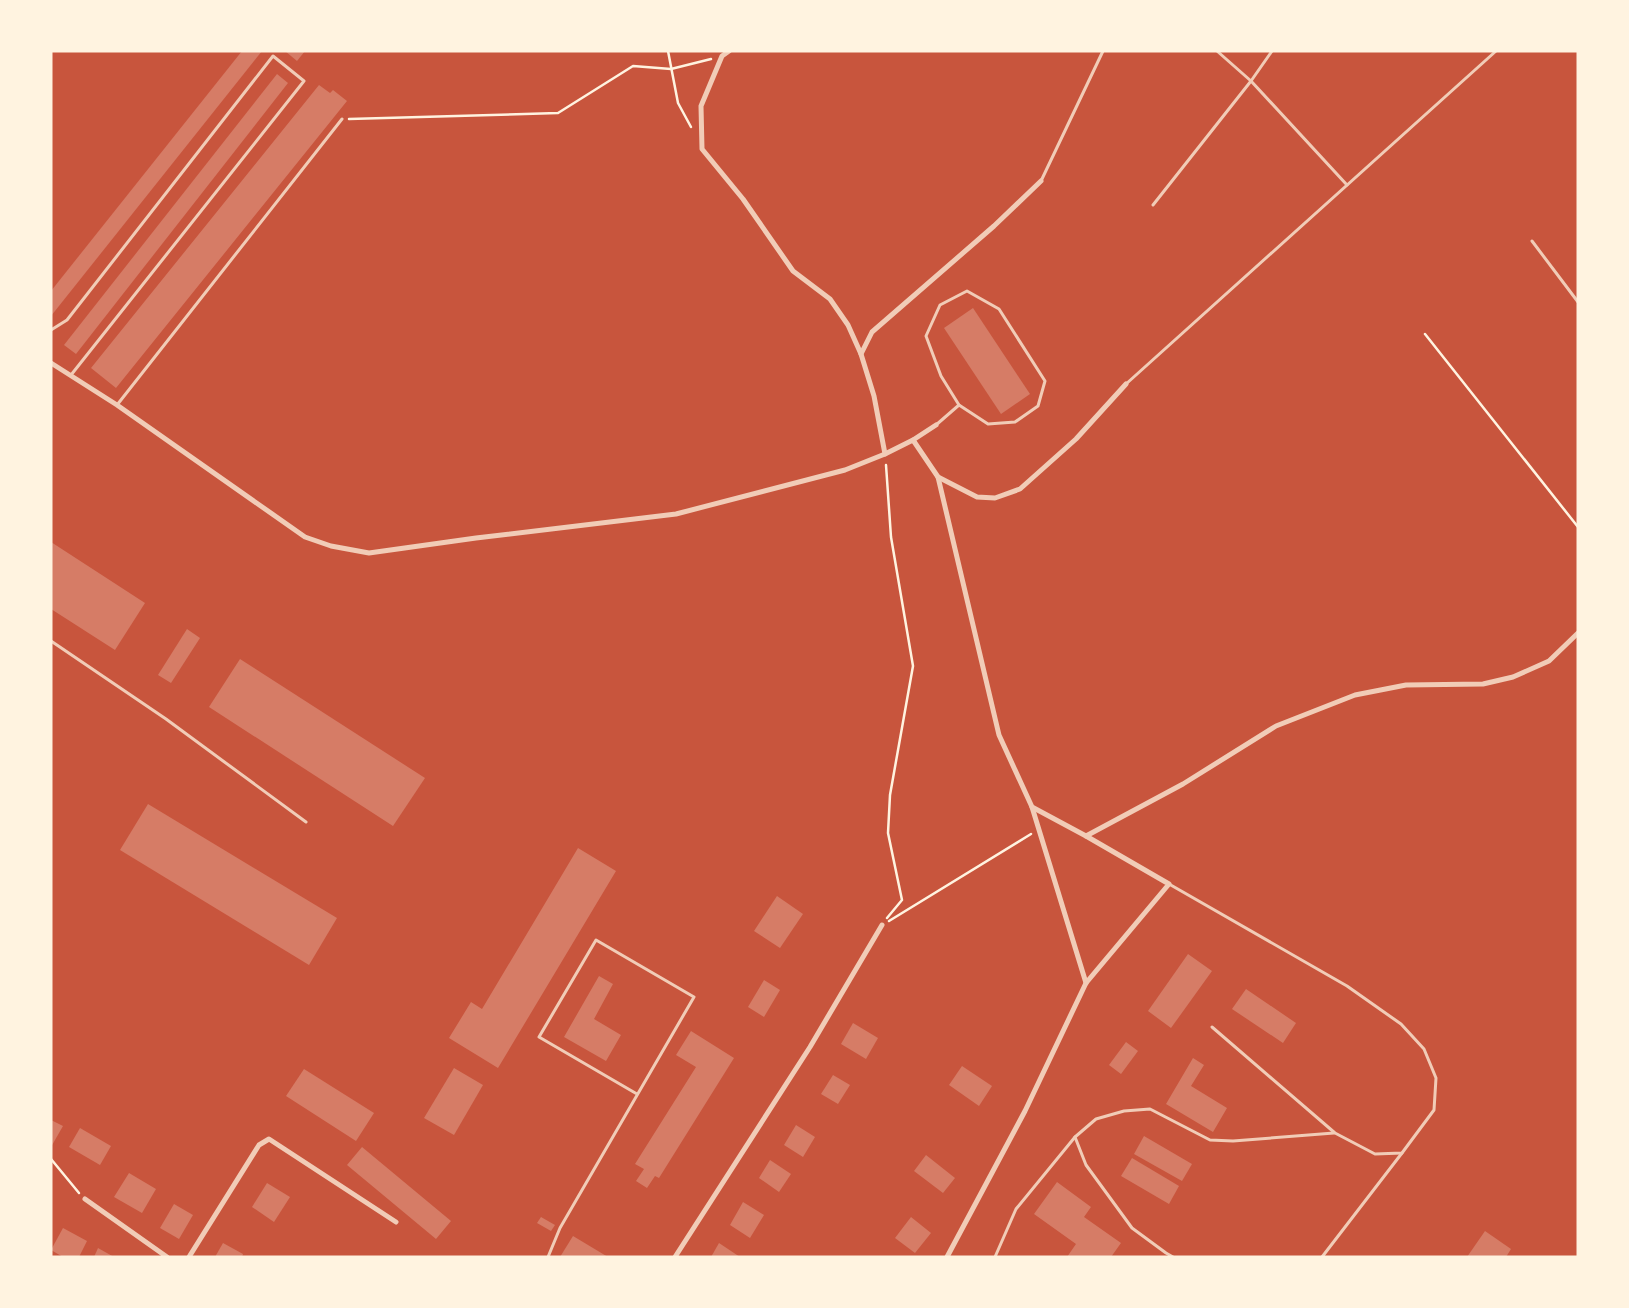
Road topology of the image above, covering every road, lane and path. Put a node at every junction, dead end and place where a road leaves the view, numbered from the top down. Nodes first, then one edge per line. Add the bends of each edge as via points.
1 (668, 51) edge
2 (729, 51) edge
3 (1103, 51) edge
4 (1217, 51) edge
5 (1272, 51) edge
6 (1496, 51) edge
7 (722, 56) junction
8 (671, 69) junction
9 (1251, 81) junction
10 (342, 119) joint
11 (702, 149) junction
12 (1041, 181) joint
13 (1347, 185) junction
14 (1153, 205) dead end
15 (1532, 241) dead end
16 (1578, 302) edge
17 (51, 330) edge
18 (1425, 334) dead end
19 (861, 354) junction
20 (51, 363) edge
21 (71, 375) junction
22 (1126, 384) joint
23 (116, 405) junction
24 (959, 406) junction
25 (936, 425) joint
26 (914, 440) junction
27 (885, 454) junction
28 (938, 477) junction
29 (1578, 527) edge
30 (1578, 634) edge
31 (51, 641) edge
32 (1032, 808) junction
33 (306, 822) dead end
34 (1039, 829) junction
35 (1086, 836) junction
36 (1169, 884) junction
37 (882, 925) junction
38 (1086, 983) junction
39 (1212, 1028) dead end
40 (637, 1094) junction
41 (1335, 1133) junction
42 (1075, 1137) junction
43 (1402, 1153) junction
44 (51, 1159) edge
45 (85, 1199) joint
46 (396, 1222) dead end
47 (167, 1257) edge
48 (189, 1257) edge
49 (548, 1257) edge
50 (675, 1257) edge
51 (947, 1257) edge
52 (995, 1257) edge
53 (1174, 1257) edge
54 (1322, 1257) edge

1 - 8 path
2 - 7 street
3 - 12 lane
4 - 9 lane
5 - 9 lane
6 - 13 lane
7 - 8 path
7 - 11 street via 701,106
8 - 10 path via 633,66 558,112
8 - 11 path via 678,103
9 - 13 lane
9 - 14 lane
10 - 23 lane
11 - 19 street via 793,271 830,299 848,325
12 - 19 street via 872,332
13 - 22 lane
15 - 16 lane
17 - 21 lane via 67,320 272,56 304,82
18 - 29 path
19 - 27 street via 874,396
20 - 21 street
21 - 23 street
22 - 28 street via 1076,439 1020,489 995,498 977,497
23 - 27 street via 305,536 331,546 369,553 676,514 845,470
24 - 24 lane via 941,376 926,336 940,305 967,292 999,309 1045,381 1038,406 1014,422 988,424
24 - 25 lane
25 - 26 street
26 - 27 street
26 - 28 street
27 - 37 path via 891,537 913,666 890,795 888,833 902,900
28 - 32 street via 998,735
30 - 35 street via 1548,660 1513,677 1483,684 1406,685 1355,694 1276,726 1183,784
31 - 33 lane via 166,719
32 - 34 street
32 - 35 street
34 - 37 path
34 - 38 street
35 - 36 street
36 - 38 street
36 - 43 lane via 1347,986 1401,1024 1412,1036 1424,1050 1436,1078 1434,1110
37 - 50 street via 810,1047
38 - 51 street via 1025,1111
39 - 41 lane
40 - 40 lane via 539,1037 596,940 694,997
40 - 49 lane via 560,1228
41 - 42 lane via 1210,1140 1150,1109 1124,1111 1096,1119
41 - 43 lane via 1375,1154
42 - 52 lane via 1016,1209
42 - 53 lane via 1086,1166 1132,1228
43 - 54 lane
44 - 45 path
45 - 47 street
46 - 48 street via 269,1139 259,1145

